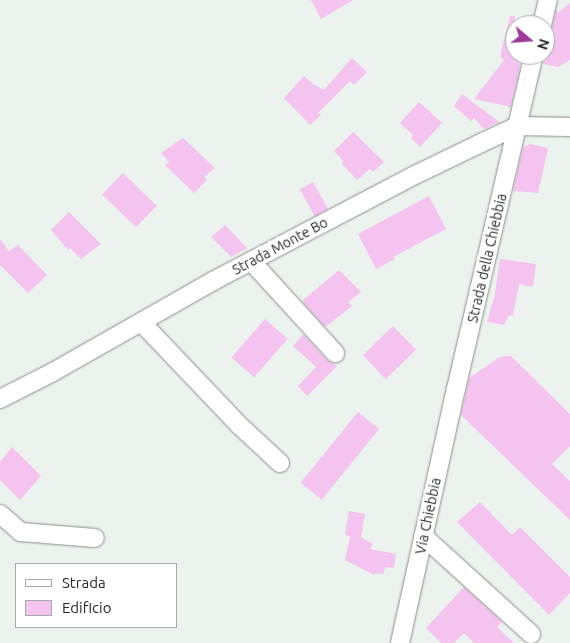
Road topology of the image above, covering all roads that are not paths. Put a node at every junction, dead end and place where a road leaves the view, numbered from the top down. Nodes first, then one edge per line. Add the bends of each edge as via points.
1 (548, 0) edge
2 (544, 15) edge
3 (532, 65) edge
4 (517, 126) junction
5 (570, 127) edge
6 (250, 261) junction
7 (141, 322) junction
8 (335, 353) dead end
9 (456, 389) joint
10 (0, 399) edge
11 (280, 463) dead end
12 (0, 514) edge
13 (423, 536) junction
14 (95, 538) dead end
15 (531, 634) dead end
16 (400, 643) edge

1 - 2 street
3 - 4 street, Strada della Chiebbia
4 - 5 street, Strada Monte Bo
4 - 6 street, Strada Monte Bo
4 - 9 street, Strada della Chiebbia
6 - 7 street, Strada Monte Bo
6 - 8 street
7 - 10 street, Strada Monte Bo
7 - 11 street via 239,425
9 - 13 street, Via Chiebbia
12 - 14 street via 21,532
13 - 15 street
13 - 16 street, Via Chiebbia

